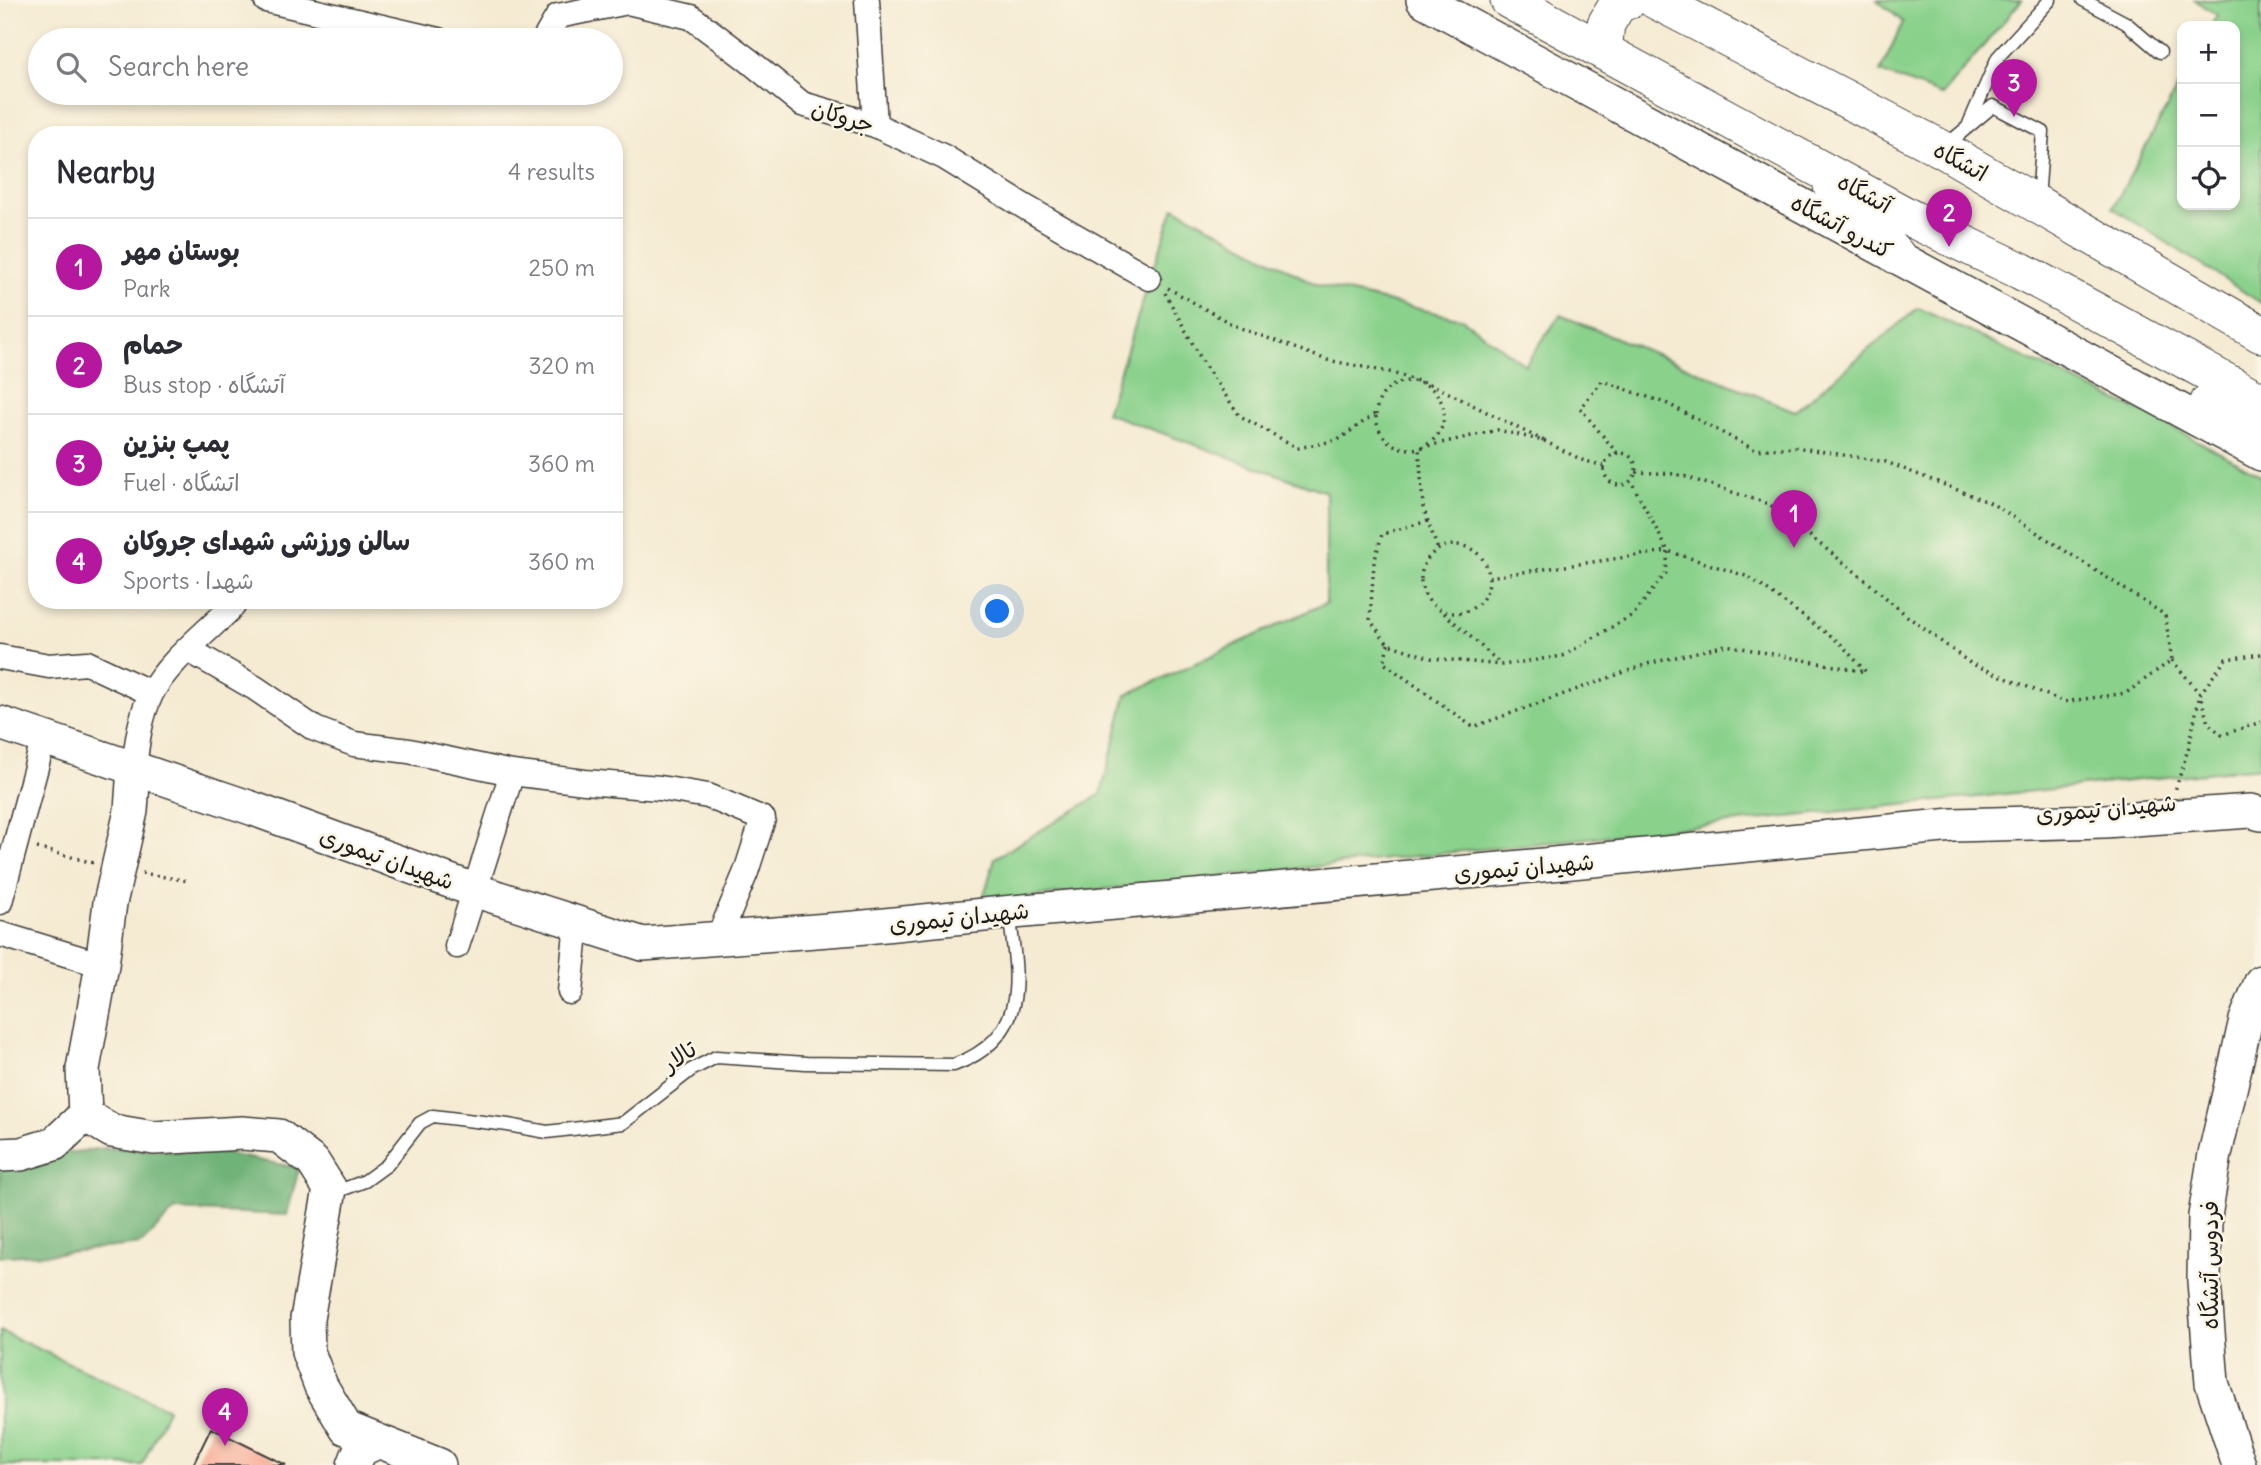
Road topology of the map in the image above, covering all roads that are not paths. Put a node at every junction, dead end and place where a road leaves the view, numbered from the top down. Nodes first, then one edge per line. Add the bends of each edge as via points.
1 (267, 0) edge
2 (867, 0) edge
3 (1423, 0) edge
4 (1629, 0) edge
5 (1655, 0) edge
6 (2050, 0) edge
7 (2082, 0) edge
8 (1535, 5) edge
9 (387, 28) edge
10 (551, 28) edge
11 (1603, 51) junction
12 (2161, 52) dead end
13 (875, 125) junction
14 (1954, 139) junction
15 (1809, 163) junction
16 (2038, 204) junction
17 (1896, 255) junction
18 (2021, 271) junction
19 (1149, 278) road end
20 (2261, 334) edge
21 (2261, 401) edge
22 (2261, 430) edge
23 (2261, 454) edge
24 (230, 609) edge
25 (189, 650) junction
26 (0, 657) edge
27 (152, 693) junction
28 (0, 723) edge
29 (44, 737) junction
30 (134, 768) junction
31 (513, 773) junction
32 (2261, 796) edge
33 (2261, 814) edge
34 (1953, 825) junction
35 (474, 890) junction
36 (0, 902) edge
37 (1009, 912) junction
38 (577, 923) junction
39 (0, 934) edge
40 (718, 939) junction
41 (457, 946) dead end
42 (102, 965) junction
43 (2261, 982) edge
44 (570, 992) dead end
45 (85, 1115) junction
46 (0, 1155) edge
47 (330, 1189) junction
48 (382, 1453) edge
49 (354, 1465) edge
50 (439, 1465) edge
51 (2239, 1465) edge

1 - 9 street
2 - 13 street
3 - 17 main road, کندرو آتشگاه
4 - 11 main road via 1618,4 1606,24
5 - 14 main road, اتشگاه
6 - 14 lane via 1998,57
7 - 12 lane via 2126,23
8 - 11 main road, آتشگاه
10 - 13 street, جروکان via 558,16 628,2 691,18 803,104
11 - 15 main road, آتشگاه
13 - 19 street, جروکان via 944,157
14 - 16 main road, اتشگاه
14 - 16 lane via 1993,106 2043,132
15 - 17 main road
15 - 18 main road, آتشگاه
16 - 20 main road, اتشگاه
17 - 23 main road, کندرو آتشگاه
18 - 21 main road, آتشگاه
18 - 22 main road via 2073,327
24 - 25 street
25 - 27 street
25 - 31 street via 315,729 354,744
26 - 27 street via 49,666 87,663
27 - 30 street via 140,723
28 - 29 main road, شهیدان تیموری
29 - 30 main road, شهیدان تیموری
29 - 36 street
30 - 35 main road, شهیدان تیموری
30 - 42 main road via 131,811 110,903
31 - 35 street
31 - 40 street via 708,796 763,819
32 - 34 main road, شهیدان تیموری via 1974,818
33 - 34 main road, شهیدان تیموری
34 - 37 main road, شهیدان تیموری
35 - 38 main road, شهیدان تیموری
35 - 41 street
37 - 40 main road, شهیدان تیموری
37 - 47 lane, تالار via 1017,985 1013,1008 1001,1032 976,1057 954,1065 716,1057 691,1070 623,1123 547,1132 433,1116 420,1123 387,1166 365,1181
38 - 40 main road, شهیدان تیموری via 643,944
38 - 44 street
39 - 42 street
42 - 45 main road via 83,1069
43 - 51 main road, فردوس آتشگاه via 2246,1020 2205,1216 2204,1281 2212,1383
45 - 46 main road via 54,1144
45 - 47 main road via 113,1131 154,1138 242,1133 279,1136 313,1162
47 - 48 main road via 307,1319 308,1352 321,1386 346,1427
48 - 49 main road via 360,1450
48 - 50 main road

